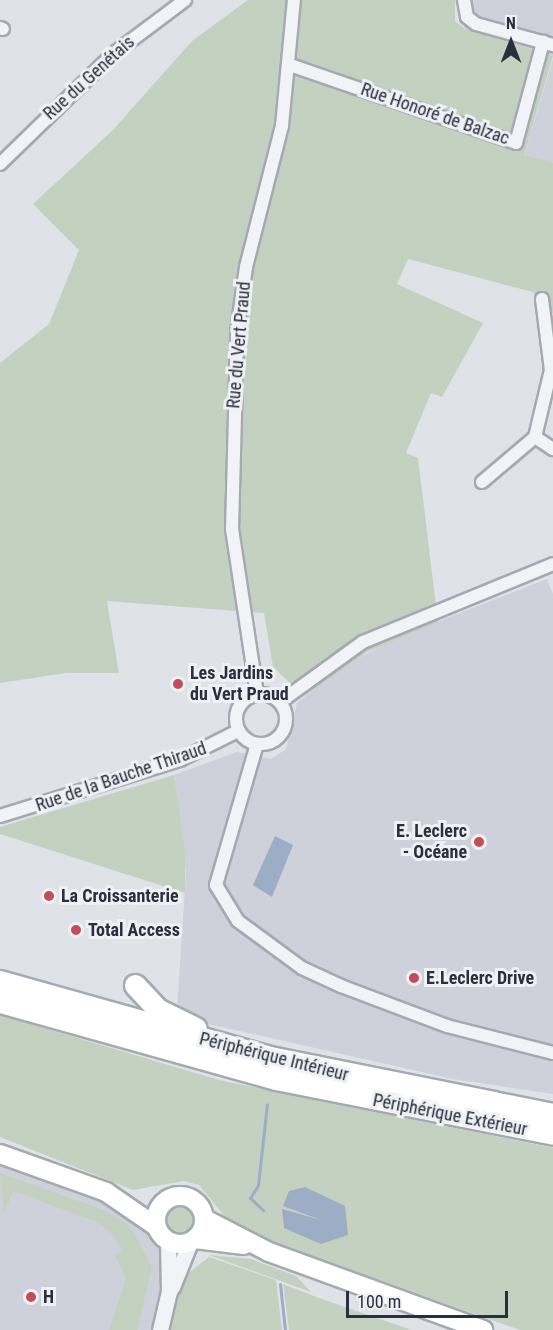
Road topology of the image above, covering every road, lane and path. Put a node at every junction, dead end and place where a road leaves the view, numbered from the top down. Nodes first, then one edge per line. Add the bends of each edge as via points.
1 (185, 0) edge
2 (294, 0) edge
3 (464, 0) edge
4 (548, 44) edge
5 (290, 65) junction
6 (0, 164) edge
7 (542, 299) dead end
8 (535, 437) junction
9 (553, 449) edge
10 (482, 482) dead end
11 (553, 564) edge
12 (256, 694) junction
13 (280, 702) junction
14 (238, 731) junction
15 (257, 744) junction
16 (0, 816) edge
17 (0, 981) edge
18 (135, 985) dead end
19 (0, 1002) edge
20 (553, 1053) edge
21 (270, 1057) junction
22 (553, 1114) edge
23 (553, 1134) edge
24 (0, 1154) edge
25 (106, 1192) junction
26 (166, 1201) junction
27 (204, 1220) junction
28 (162, 1234) junction
29 (193, 1241) junction
30 (269, 1252) junction
31 (169, 1292) junction
32 (160, 1330) edge
33 (483, 1330) edge

1 - 6 street, Rue du Genétais via 113,54
2 - 5 street, Rue du Vert Praud
3 - 4 street via 467,17 476,24
4 - 5 street, Rue Honoré de Balzac via 516,143
5 - 12 street, Rue du Vert Praud via 275,160 243,289 233,413 234,549
7 - 8 street via 552,370
8 - 9 street
8 - 10 street
11 - 13 street via 363,642
12 - 13 street
12 - 14 street via 238,708
13 - 15 street via 286,716 284,730 273,741
14 - 15 street
14 - 16 street, Rue de la Bauche Thiraud via 180,760
15 - 20 street via 216,885 238,921 302,968 341,986 447,1026
17 - 21 highway, Périphérique Intérieur
18 - 21 highway via 157,1009 185,1025 257,1045
19 - 23 highway, Périphérique Extérieur via 276,1079
21 - 22 highway, Périphérique Intérieur
24 - 25 main road
25 - 26 main road via 130,1199
25 - 28 main road
26 - 27 main road via 188,1197 201,1207
26 - 28 main road via 158,1211
27 - 29 main road
27 - 30 main road
28 - 29 main road
28 - 31 street
29 - 30 main road
29 - 31 street
30 - 33 main road
31 - 32 street

